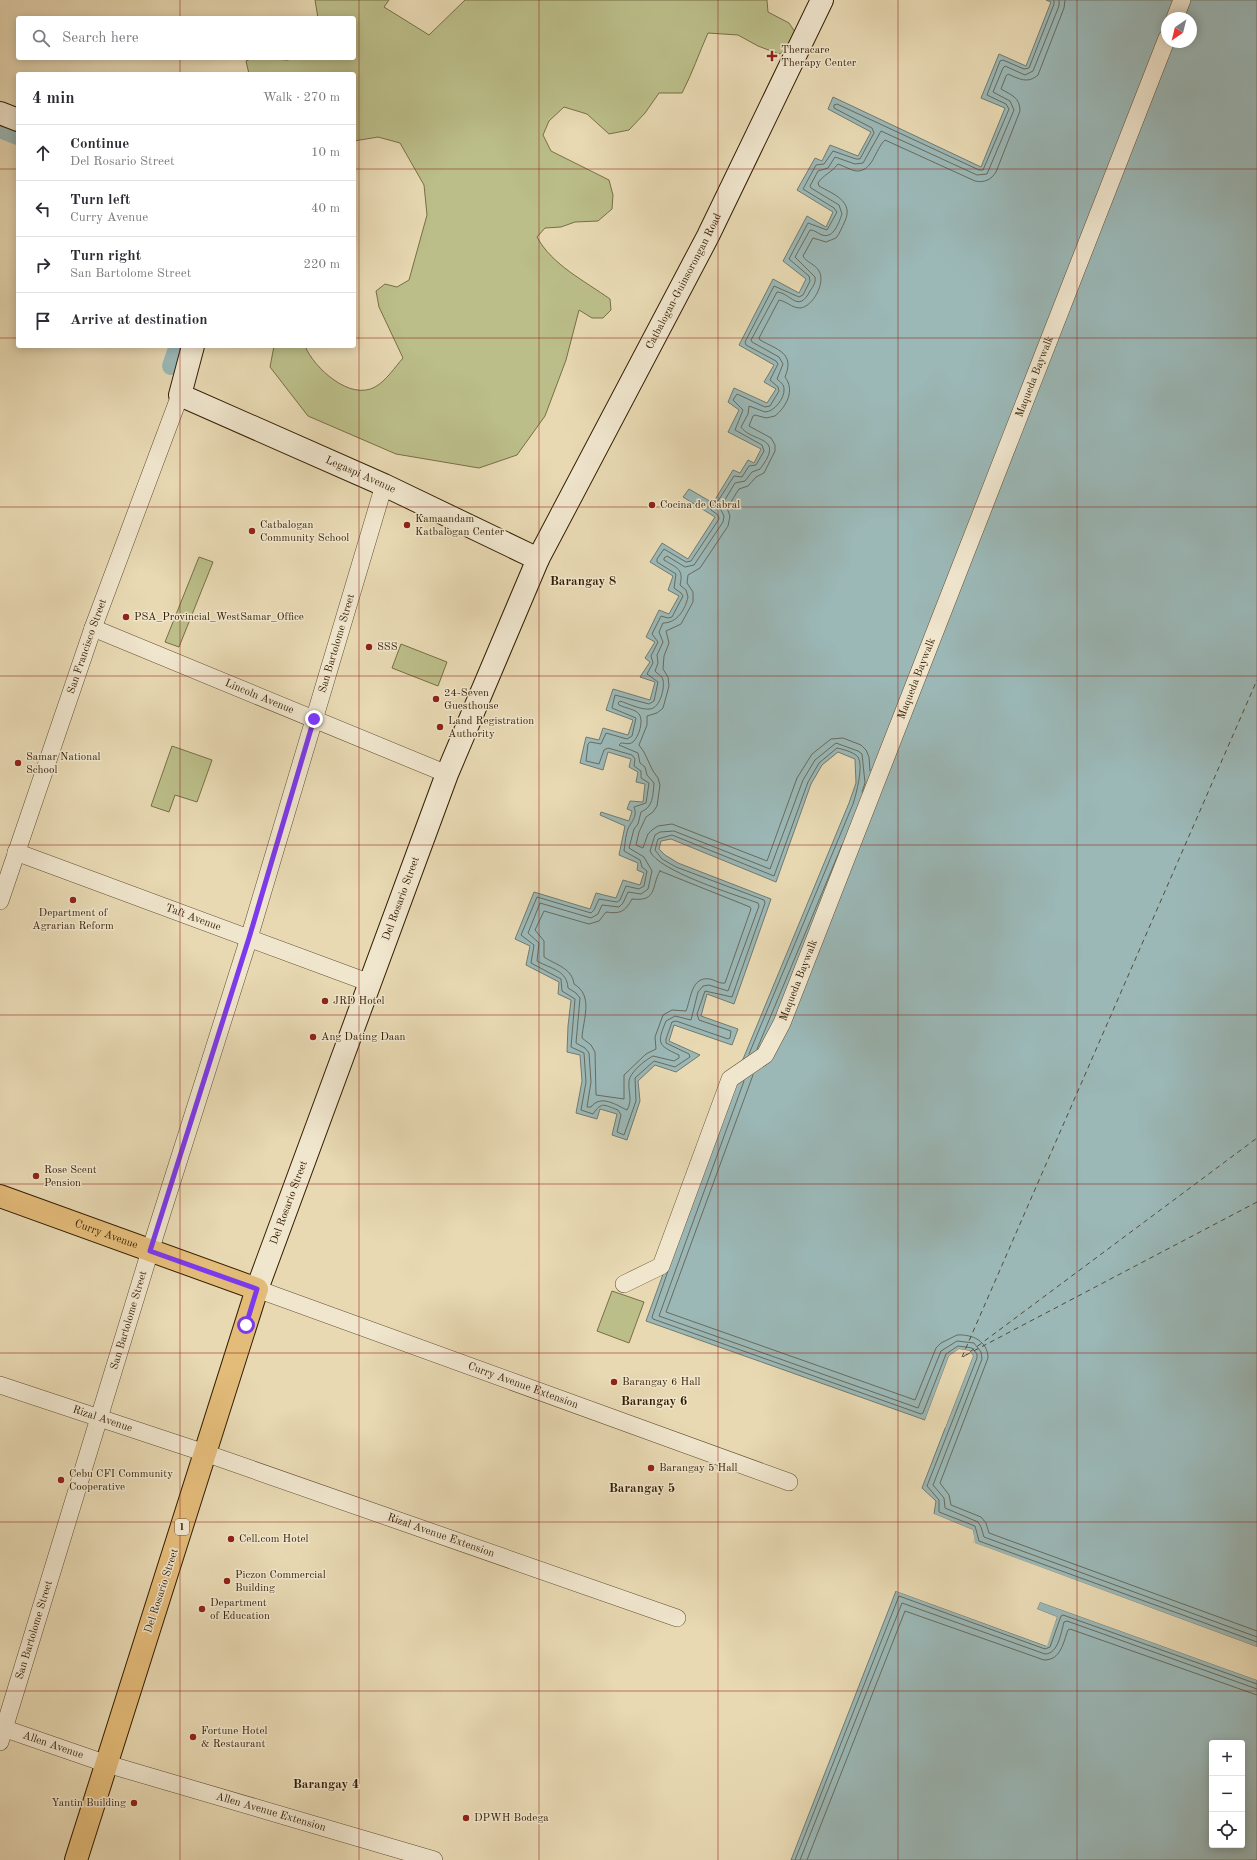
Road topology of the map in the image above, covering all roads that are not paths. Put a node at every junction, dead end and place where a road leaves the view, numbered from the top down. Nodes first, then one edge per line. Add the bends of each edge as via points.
1 (822, 0) edge
2 (1182, 0) edge
3 (1177, 12) edge
4 (1163, 48) edge
5 (0, 113) edge
6 (16, 119) edge
7 (192, 348) edge
8 (180, 395) junction
9 (384, 485) junction
10 (538, 559) junction
11 (92, 628) junction
12 (314, 719) junction
13 (447, 774) junction
14 (16, 852) junction
15 (0, 901) edge
16 (249, 938) junction
17 (370, 983) junction
18 (0, 1196) edge
19 (150, 1251) junction
20 (624, 1284) dead end
21 (257, 1289) junction
22 (0, 1385) edge
23 (99, 1418) junction
24 (205, 1453) junction
25 (789, 1482) dead end
26 (677, 1618) dead end
27 (2, 1732) edge
28 (107, 1764) junction
29 (76, 1860) edge
30 (434, 1860) edge

1 - 10 street, Catbalogan-Guinsorongan Road via 708,236
2 - 3 street
4 - 20 street, Maqueda Baywalk via 782,1023 765,1055 730,1079 661,1266
5 - 6 street
7 - 8 street
8 - 9 street, Legaspi Avenue
8 - 11 street, San Francisco Street
9 - 10 street, Legaspi Avenue
9 - 12 street, San Bartolome Street
10 - 13 street, Del Rosario Street
11 - 12 street, Lincoln Avenue
11 - 14 street, San Francisco Street
12 - 13 street, Lincoln Avenue
12 - 16 street, San Bartolome Street
13 - 17 street, Del Rosario Street
14 - 15 street, San Francisco Street
14 - 16 street, Taft Avenue
16 - 17 street, Taft Avenue
16 - 19 street, San Bartolome Street
17 - 21 street, Del Rosario Street
18 - 19 main road, Curry Avenue
19 - 21 main road, Curry Avenue
19 - 23 street, San Bartolome Street
21 - 24 main road, Del Rosario Street / 1
21 - 25 street, Curry Avenue Extension
22 - 23 street, Rizal Avenue
23 - 24 street, Rizal Avenue
23 - 27 street, San Bartolome Street
24 - 26 street, Rizal Avenue Extension
24 - 28 main road, Del Rosario Street / 1
27 - 28 street, Allen Avenue
28 - 29 main road, Del Rosario Street / 1
28 - 30 street, Allen Avenue Extension

